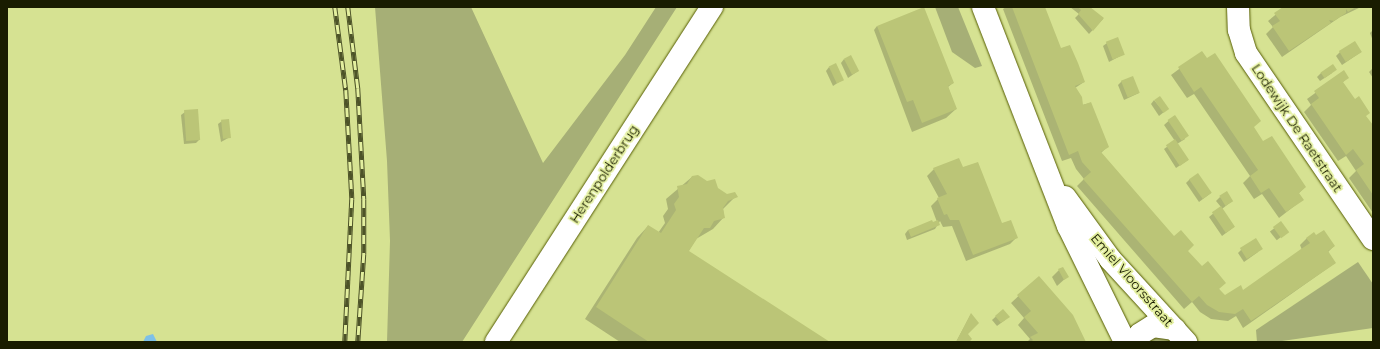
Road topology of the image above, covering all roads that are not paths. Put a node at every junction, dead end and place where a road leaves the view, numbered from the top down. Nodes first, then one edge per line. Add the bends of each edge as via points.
1 (712, 7) edge
2 (983, 7) edge
3 (1239, 8) edge
4 (1051, 179) junction
5 (1373, 239) edge
6 (1180, 335) edge
7 (496, 342) edge
8 (1125, 342) edge
9 (1135, 342) edge

1 - 7 street, Herenpolderbrug
2 - 4 street, Emiel Vloorsstraat via 1040,157
3 - 5 street, Lodewijk De Raetstraat via 1239,30 1246,53
4 - 6 street, Emiel Vloorsstraat via 1110,259
4 - 8 street, Emiel Vloorsstraat via 1080,254
6 - 9 street via 1153,326 1140,334

